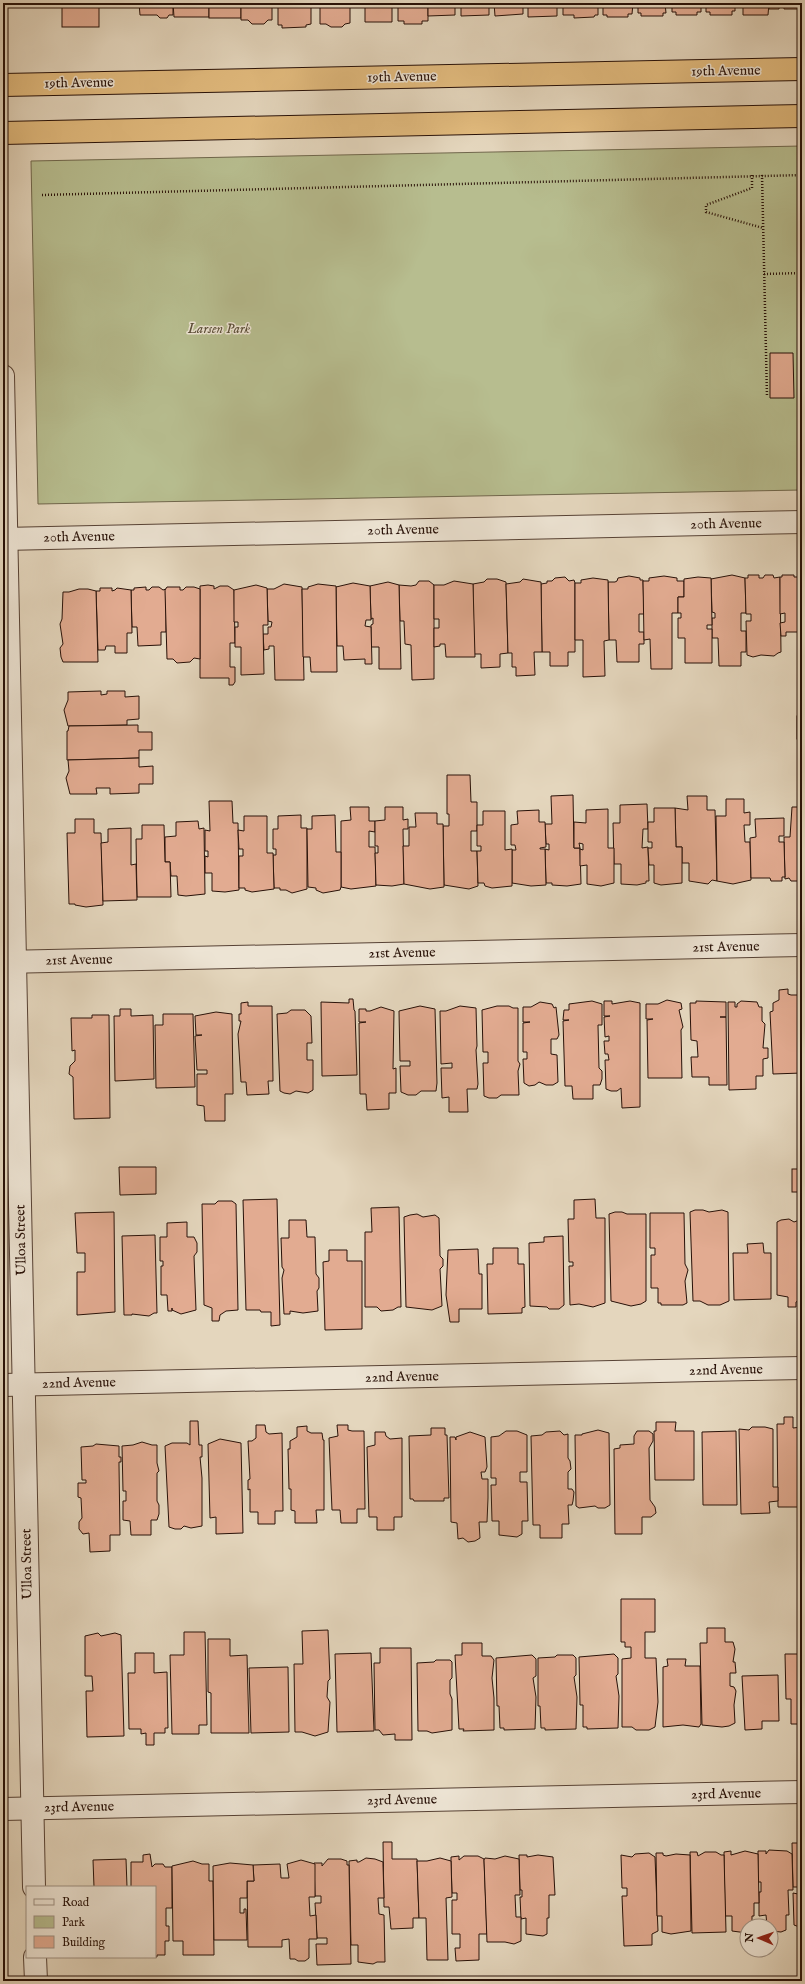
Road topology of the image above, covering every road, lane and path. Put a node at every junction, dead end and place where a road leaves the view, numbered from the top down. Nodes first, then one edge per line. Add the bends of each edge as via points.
1 (802, 69) edge
2 (3, 85) edge
3 (802, 116) edge
4 (3, 133) edge
5 (752, 175) junction
6 (762, 175) junction
7 (802, 175) edge
8 (42, 195) dead end
9 (763, 228) junction
10 (802, 273) edge
11 (764, 274) junction
12 (3, 376) edge
13 (767, 397) dead end
14 (802, 522) edge
15 (5, 538) edge
16 (802, 945) edge
17 (9, 962) edge
18 (802, 1368) edge
19 (13, 1384) edge
20 (802, 1792) edge
21 (32, 1808) junction
22 (3, 1809) edge
23 (34, 1886) edge
24 (35, 1958) edge
25 (36, 1981) edge

1 - 2 highway, 19th Avenue
3 - 4 highway
5 - 6 path
5 - 8 path
5 - 9 path via 752,188 706,205 706,212
6 - 7 path
6 - 9 path
9 - 11 path
10 - 11 path
11 - 13 path
12 - 15 street, Ulloa Street
14 - 15 street, 20th Avenue
15 - 17 street, Ulloa Street
16 - 17 street, 21st Avenue
17 - 19 street, Ulloa Street
18 - 19 street, 22nd Avenue
19 - 21 street, Ulloa Street
20 - 21 street, 23rd Avenue
21 - 22 street, 23rd Avenue
21 - 23 street, Ulloa Street
24 - 25 street

